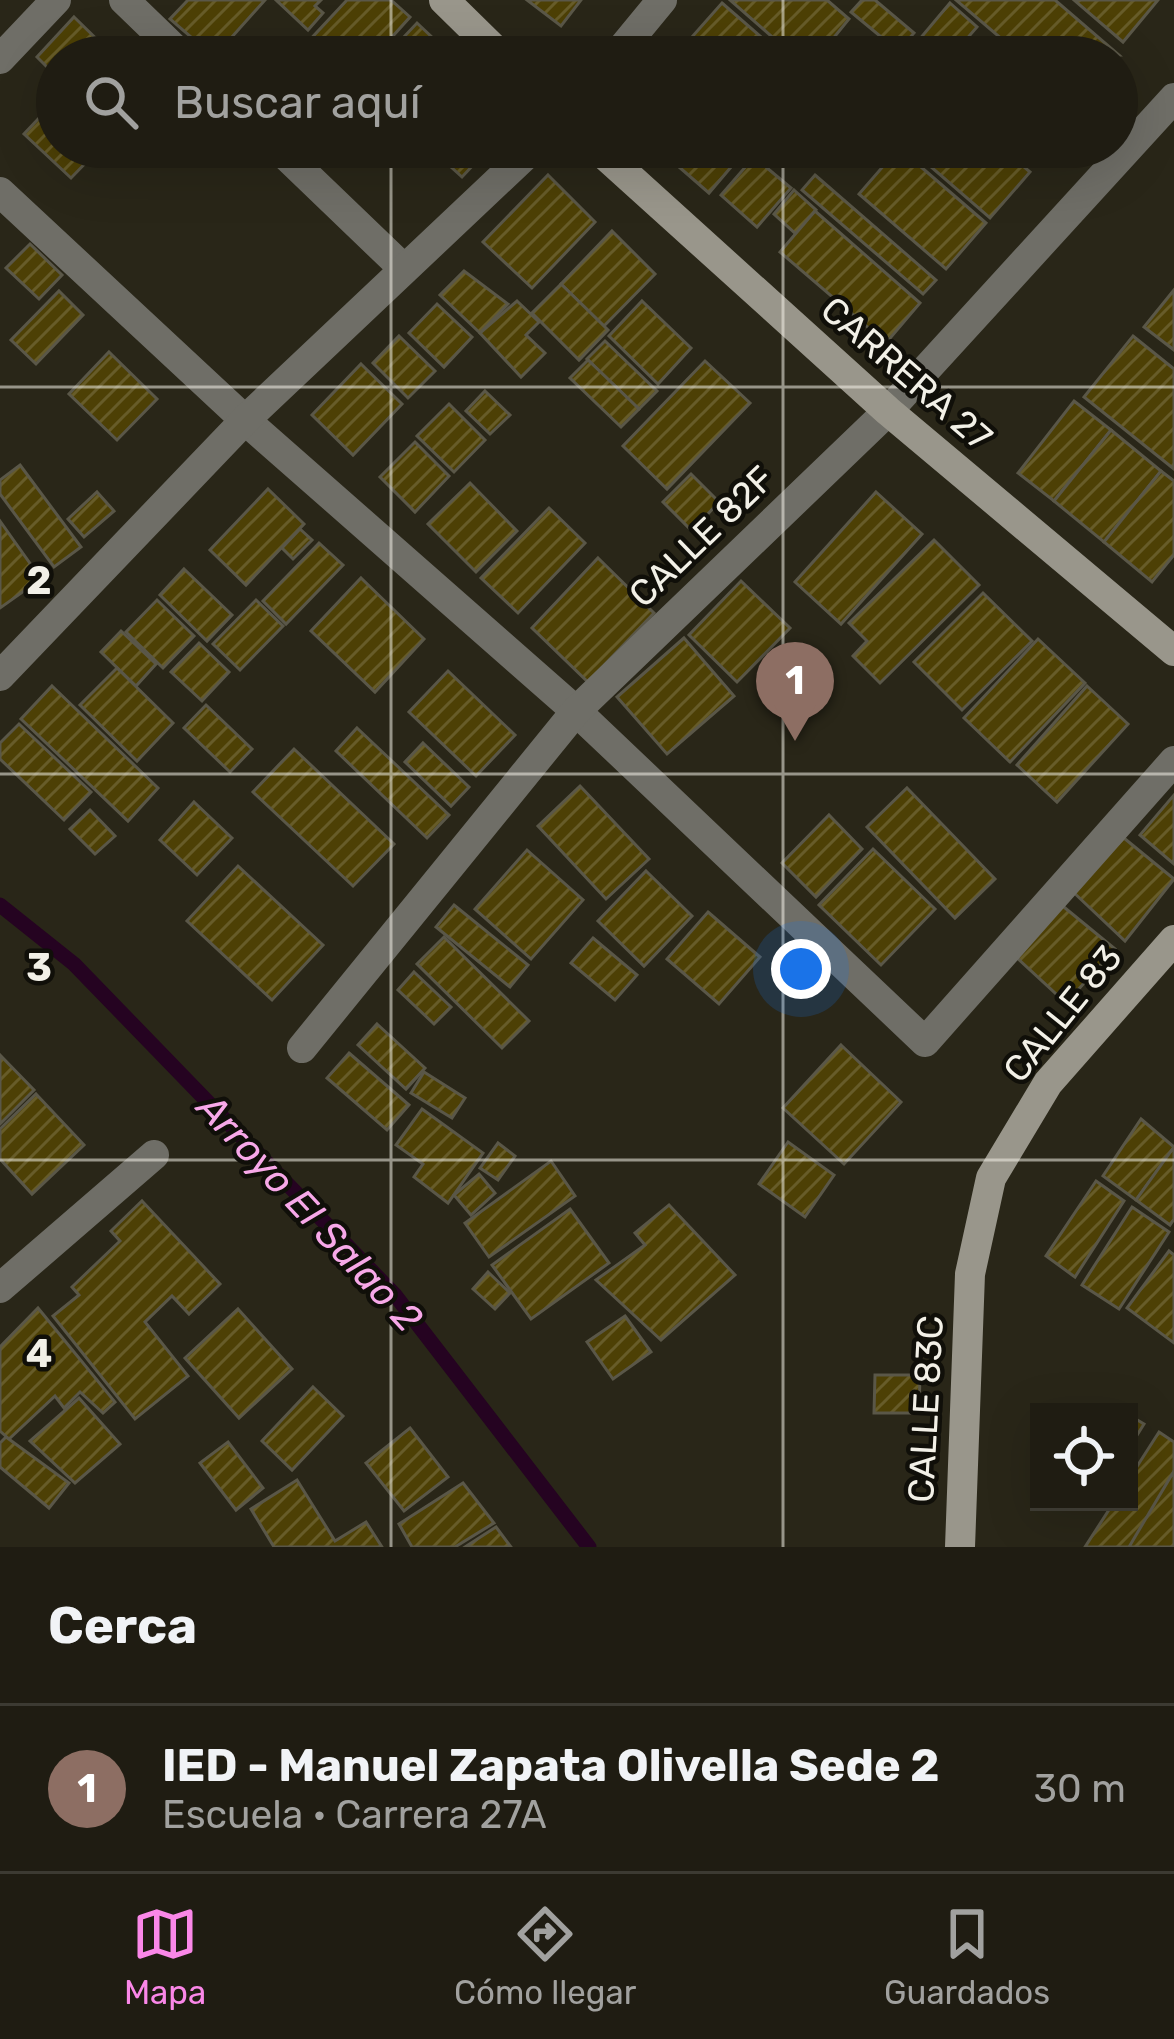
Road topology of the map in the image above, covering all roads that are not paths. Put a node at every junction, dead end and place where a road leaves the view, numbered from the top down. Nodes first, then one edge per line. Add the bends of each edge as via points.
1 (56, 0) edge
2 (124, 0) edge
3 (444, 0) edge
4 (662, 0) edge
5 (161, 36) edge
6 (481, 36) edge
7 (632, 36) edge
8 (0, 58) edge
9 (1174, 98) edge
10 (1138, 137) edge
11 (299, 168) edge
12 (512, 168) edge
13 (619, 168) edge
14 (1110, 168) edge
15 (0, 192) edge
16 (404, 269) junction
17 (888, 411) junction
18 (244, 420) junction
19 (1174, 651) edge
20 (0, 676) edge
21 (576, 711) junction
22 (1174, 761) edge
23 (1174, 940) edge
24 (302, 1048) dead end
25 (154, 1155) dead end
26 (970, 1274) joint
27 (0, 1288) edge
28 (960, 1547) edge

1 - 8 street
2 - 5 street
3 - 6 street
4 - 7 street
9 - 10 street, CALLE 82F
11 - 16 street
12 - 16 street
13 - 17 street, CARRERA 27
14 - 17 street, CALLE 82F
15 - 18 street
16 - 18 street
17 - 19 street, CARRERA 27
17 - 21 street, CALLE 82F
18 - 20 street
18 - 21 street
21 - 22 street via 925,1042
21 - 24 street, CALLE 82F
23 - 26 street, CALLE 83 via 1048,1083 991,1178
25 - 27 street
26 - 28 street, CALLE 83C

